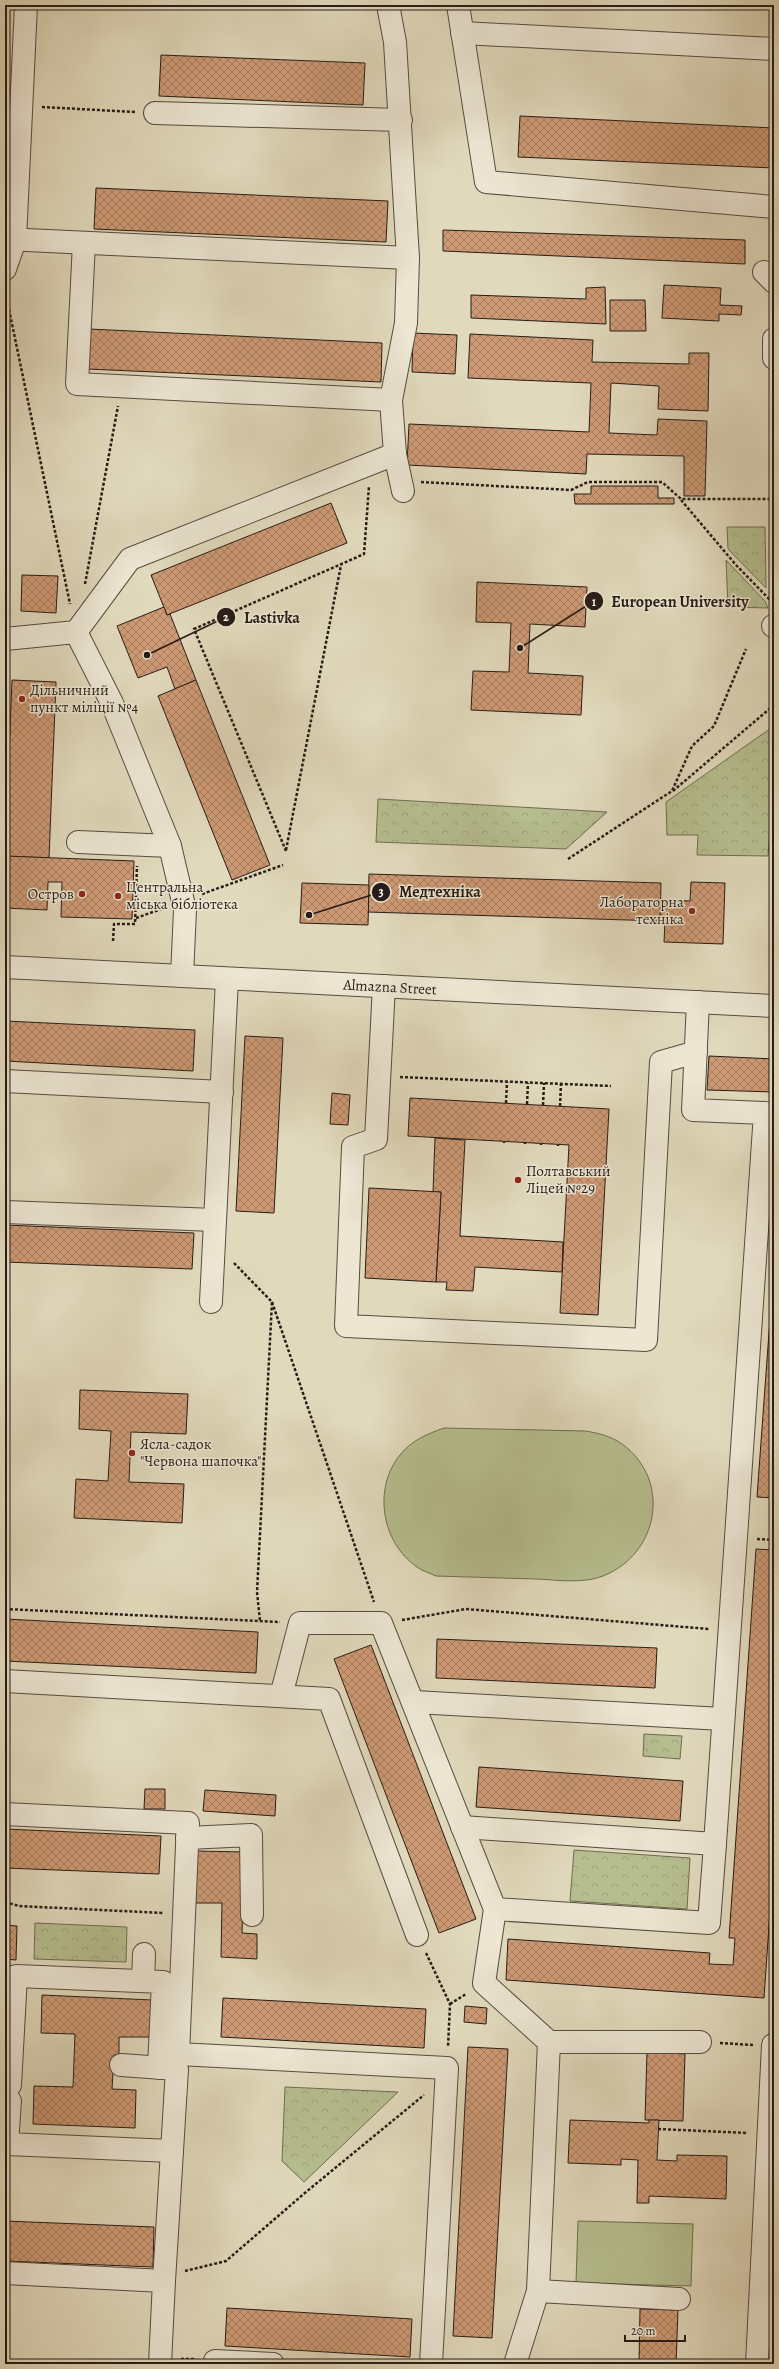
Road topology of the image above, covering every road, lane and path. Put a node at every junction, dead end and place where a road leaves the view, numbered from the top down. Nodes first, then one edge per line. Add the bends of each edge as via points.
1 (26, 5) edge
2 (388, 5) edge
3 (458, 5) edge
4 (462, 33) junction
5 (774, 49) edge
6 (21, 106) junction
7 (155, 113) joint
8 (401, 120) junction
9 (774, 208) edge
10 (10, 239) edge
11 (84, 243) junction
12 (408, 258) junction
13 (5, 269) edge
14 (5, 289) edge
15 (774, 340) edge
16 (774, 358) edge
17 (116, 386) junction
18 (391, 400) junction
19 (395, 454) junction
20 (370, 463) junction
21 (402, 486) joint
22 (681, 499) junction
23 (774, 499) edge
24 (341, 564) junction
25 (84, 585) dead end
26 (774, 604) edge
27 (76, 632) junction
28 (5, 639) edge
29 (746, 649) dead end
30 (774, 704) edge
31 (672, 791) junction
32 (78, 842) dead end
33 (138, 844) junction
34 (170, 846) junction
35 (568, 859) dead end
36 (283, 865) dead end
37 (183, 902) junction
38 (136, 918) junction
39 (113, 942) dead end
40 (5, 967) edge
41 (182, 976) junction
42 (228, 978) junction
43 (384, 986) junction
44 (698, 1002) junction
45 (774, 1006) edge
46 (696, 1052) junction
47 (379, 1076) junction
48 (5, 1081) edge
49 (507, 1082) junction
50 (528, 1083) junction
51 (544, 1083) junction
52 (561, 1084) junction
53 (611, 1086) dead end
54 (222, 1092) junction
55 (506, 1103) dead end
56 (527, 1104) dead end
57 (543, 1105) dead end
58 (560, 1106) dead end
59 (5, 1212) edge
60 (215, 1220) junction
61 (214, 1242) junction
62 (211, 1302) dead end
63 (272, 1302) junction
64 (5, 1609) edge
65 (260, 1621) junction
66 (300, 1623) junction
67 (381, 1623) junction
68 (730, 1631) junction
69 (5, 1681) edge
70 (281, 1696) junction
71 (414, 1702) junction
72 (724, 1719) junction
73 (5, 1814) edge
74 (462, 1828) junction
75 (187, 1838) junction
76 (715, 1844) junction
77 (5, 1902) edge
78 (495, 1909) junction
79 (184, 1914) junction
80 (252, 1916) dead end
81 (417, 1935) joint
82 (144, 1954) dead end
83 (774, 1974) edge
84 (10, 1976) edge
85 (143, 1981) junction
86 (549, 2042) junction
87 (700, 2042) joint
88 (773, 2045) junction
89 (171, 2063) junction
90 (121, 2065) dead end
91 (447, 2068) junction
92 (658, 2129) dead end
93 (768, 2133) junction
94 (172, 2151) junction
95 (5, 2273) edge
96 (164, 2279) junction
97 (538, 2291) junction
98 (679, 2299) dead end
99 (160, 2361) edge
100 (215, 2361) joint
101 (273, 2364) edge
102 (431, 2364) edge
103 (515, 2364) edge
104 (757, 2364) edge

1 - 6 street
2 - 8 street via 396,42
3 - 4 street
4 - 5 street
4 - 9 street via 486,182
6 - 7 path
6 - 10 street
7 - 8 street
8 - 12 street
10 - 11 street
10 - 13 street
11 - 12 street
11 - 17 street via 76,384
12 - 18 street via 406,323
14 - 27 path
15 - 16 street
17 - 18 street
17 - 25 path via 118,407
18 - 19 street
19 - 20 street
19 - 21 street
20 - 24 path via 364,554
20 - 27 street via 130,559
21 - 22 path via 571,490 588,482 662,482
22 - 23 path
22 - 26 path via 736,565
24 - 24 path via 329,626 286,851 194,629
27 - 28 street
27 - 34 street via 112,703
29 - 31 path via 714,726 692,746
30 - 31 path
31 - 35 path
32 - 33 street
33 - 34 street
33 - 38 path
34 - 37 street
36 - 37 path
37 - 38 path
37 - 41 street
38 - 39 path via 135,924 114,924
40 - 41 street, Almazna Street
41 - 42 street, Almazna Street
42 - 43 street, Almazna Street
42 - 54 street
43 - 44 street, Almazna Street
43 - 47 street
44 - 45 street, Almazna Street
44 - 46 street
46 - 47 street via 661,1062 646,1340 346,1326 353,1147 376,1139
46 - 68 street via 693,1110 765,1113
47 - 49 path
48 - 54 street
49 - 50 path
49 - 55 path
50 - 51 path
50 - 56 path
51 - 52 path
51 - 57 path
52 - 53 path
52 - 58 path
54 - 60 street
59 - 60 street
60 - 61 street
61 - 62 street
61 - 63 path
63 - 65 path via 257,1592
63 - 67 path
64 - 65 path
65 - 66 path
66 - 67 street
66 - 70 street
67 - 68 path via 466,1609
67 - 71 street
68 - 72 street
69 - 70 street
70 - 81 street via 329,1698
71 - 72 street
71 - 74 street
72 - 76 street
73 - 75 street via 188,1823
74 - 76 street
74 - 78 street
75 - 79 street
75 - 80 street via 251,1835
76 - 78 street via 709,1923
77 - 79 path via 19,1906
78 - 86 street via 484,1983
79 - 89 street
81 - 91 path via 450,2004
82 - 85 street
83 - 88 path
84 - 85 street
84 - 94 street via 8,2144
85 - 89 street via 163,1982
86 - 87 street
86 - 97 street
87 - 88 path
88 - 93 street
89 - 90 street
89 - 91 street
89 - 94 street
91 - 96 path via 423,2097 226,2261
91 - 102 street
92 - 93 path
93 - 104 street
94 - 96 street
95 - 96 street
96 - 99 street
97 - 98 street
97 - 103 street
99 - 100 path
100 - 101 street

